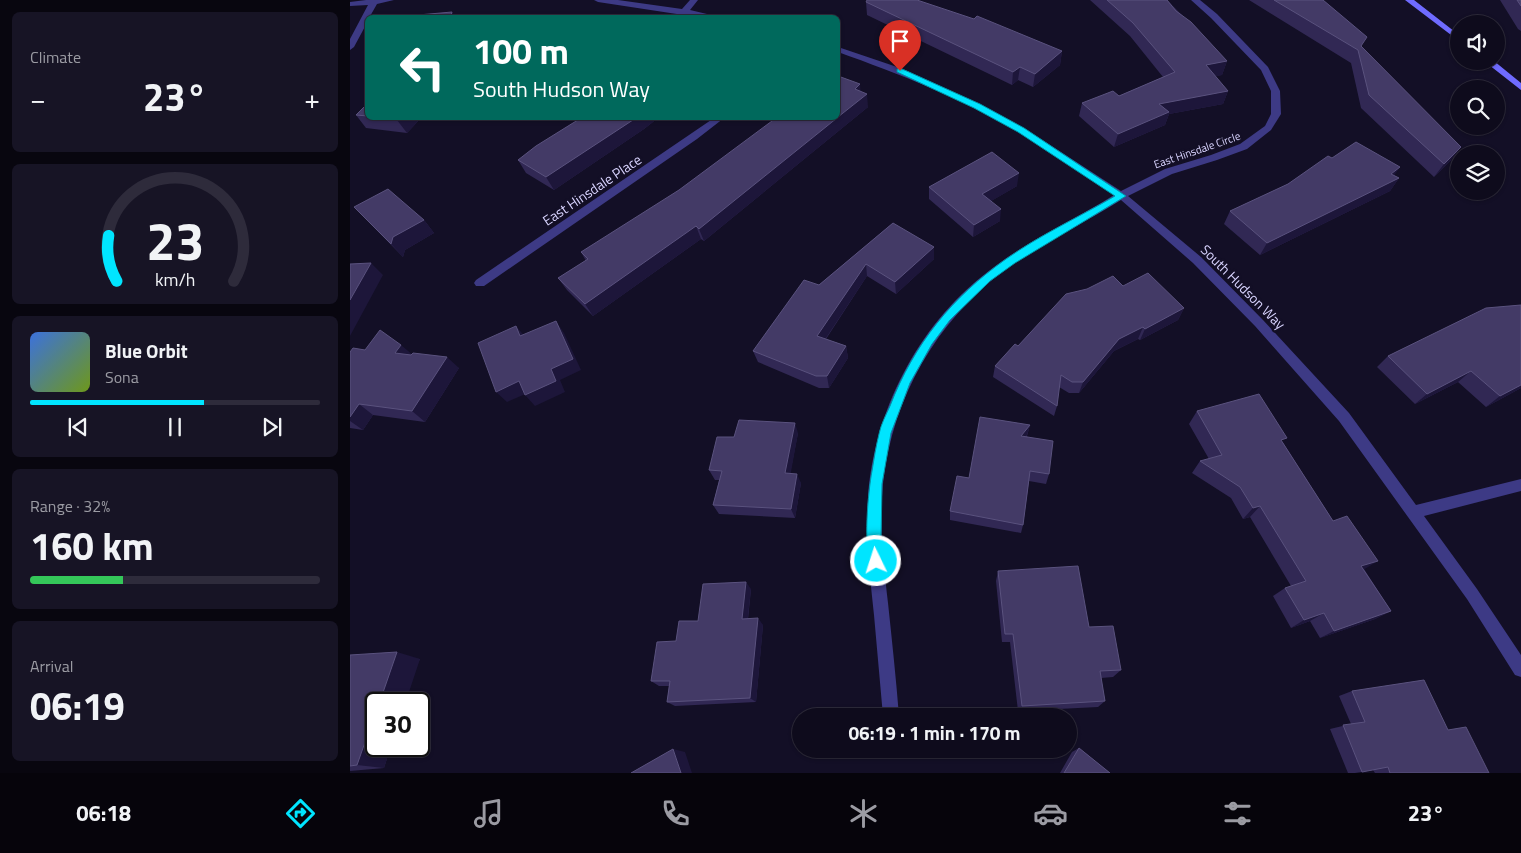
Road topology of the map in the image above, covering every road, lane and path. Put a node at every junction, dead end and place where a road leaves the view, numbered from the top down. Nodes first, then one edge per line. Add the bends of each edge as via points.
1 (390, 0) edge
2 (598, 0) edge
3 (694, 0) edge
4 (1195, 0) edge
5 (1409, 0) edge
6 (374, 1) junction
7 (350, 4) edge
8 (684, 12) junction
9 (367, 15) edge
10 (702, 15) edge
11 (365, 18) edge
12 (1450, 32) edge
13 (350, 47) edge
14 (840, 50) edge
15 (1499, 70) edge
16 (1521, 87) edge
17 (716, 120) edge
18 (1122, 196) junction
19 (480, 282) dead end
20 (1521, 485) edge
21 (1412, 512) junction
22 (1521, 669) edge
23 (890, 708) edge

1 - 6 street
2 - 8 street
3 - 8 street
4 - 18 street, East Hinsdale Circle via 1265,69 1277,95 1277,111 1269,127 1242,148 1160,174
5 - 12 main road
6 - 7 street
6 - 9 street
8 - 10 street
11 - 13 street
14 - 18 street, South Hudson Way via 900,71 977,106 1021,130
15 - 16 main road
17 - 19 street, East Hinsdale Place
18 - 21 street, South Hudson Way via 1197,260 1259,322 1344,417
18 - 23 street, East Hinsdale Circle via 1011,260 986,278 946,317 905,382 885,433 876,484 874,542
20 - 21 street
21 - 22 street, South Hudson Way via 1472,594

